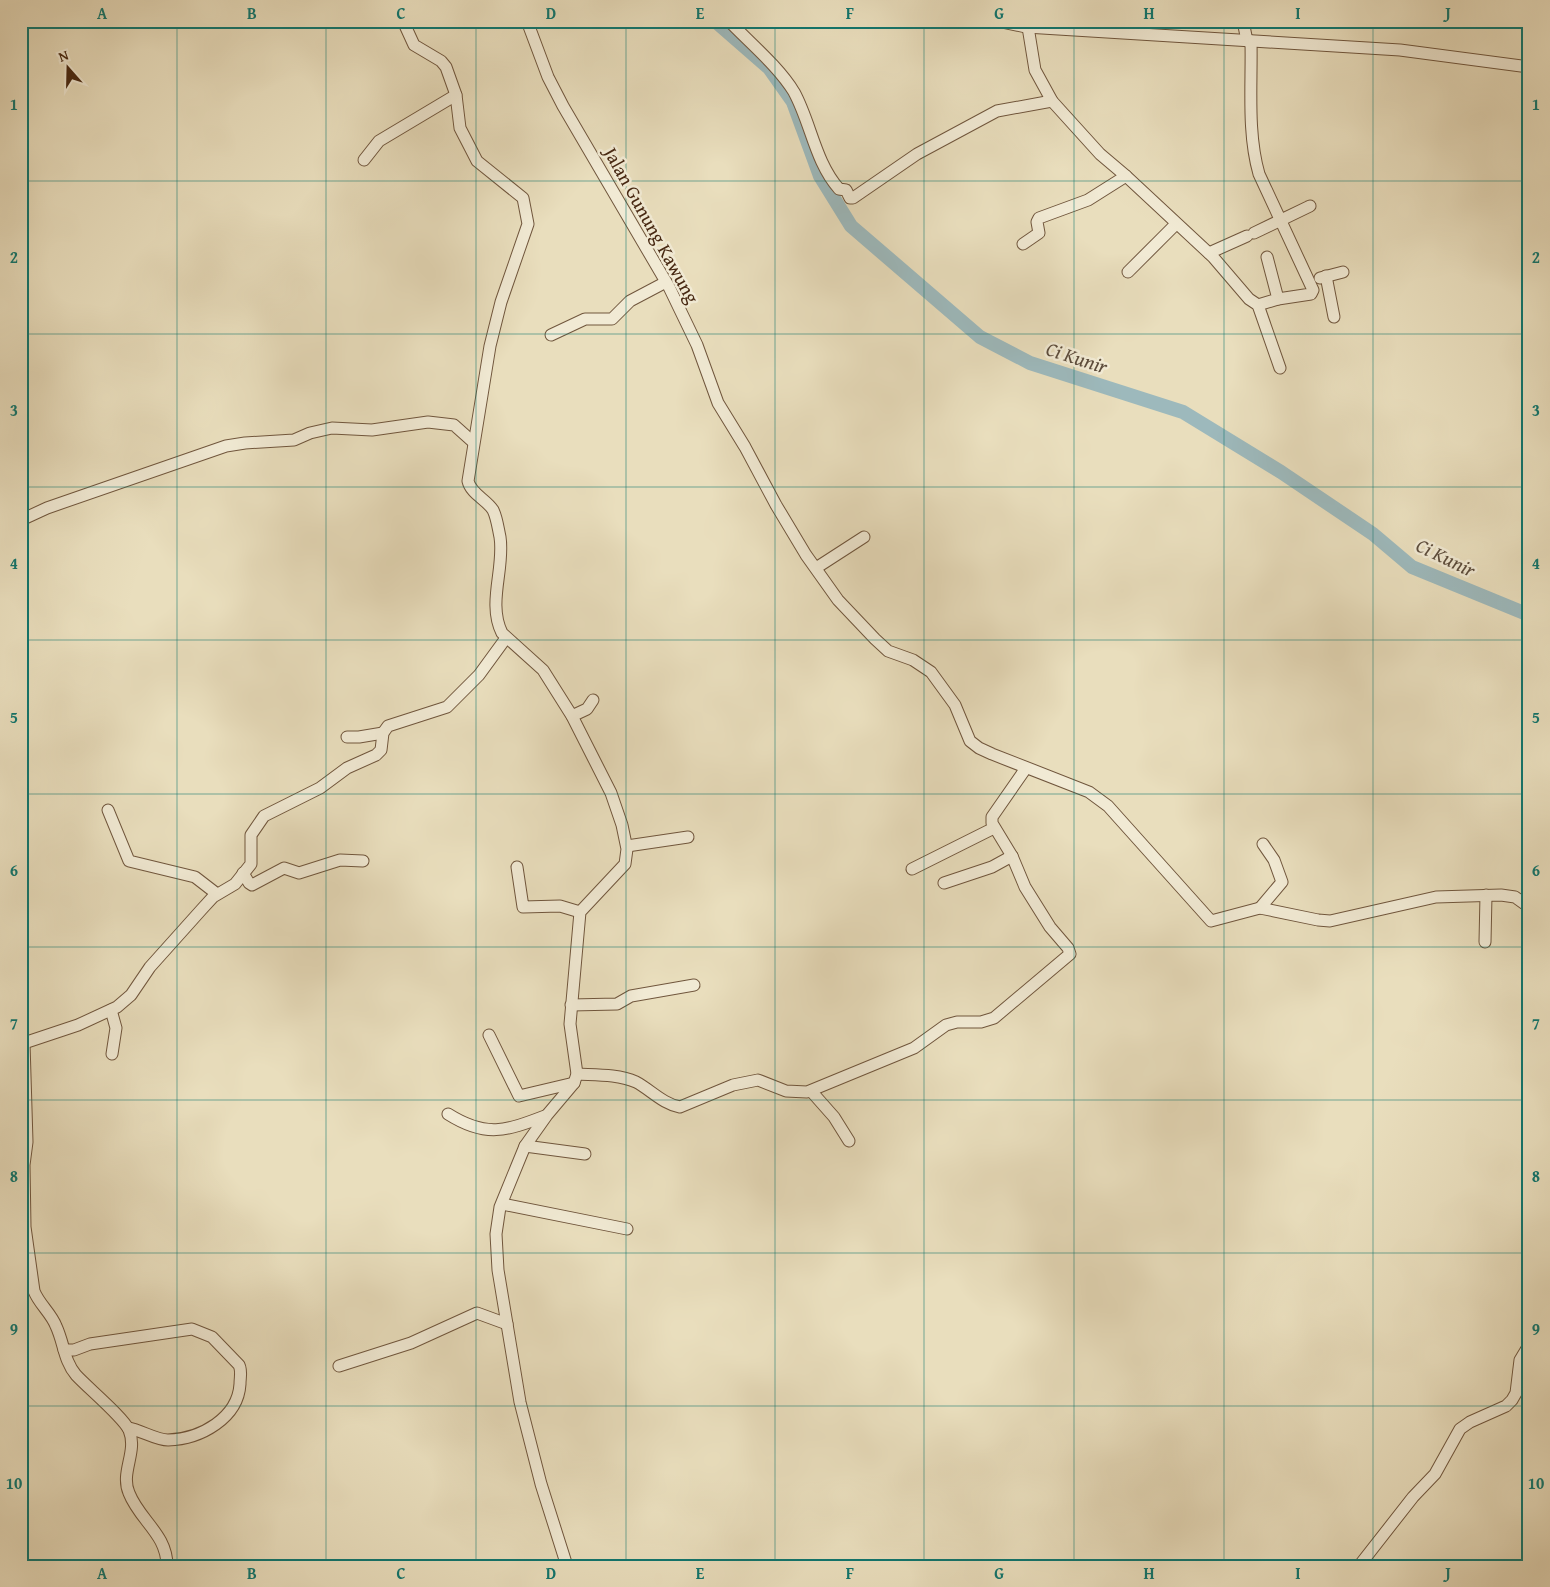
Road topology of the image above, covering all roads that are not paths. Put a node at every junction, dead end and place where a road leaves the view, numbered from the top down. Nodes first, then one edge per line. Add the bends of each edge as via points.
1 (403, 21) edge
2 (527, 21) edge
3 (728, 21) edge
4 (997, 21) edge
5 (1125, 21) edge
6 (1243, 21) edge
7 (1028, 27) junction
8 (1126, 33) junction
9 (1249, 41) junction
10 (1529, 67) edge
11 (456, 95) junction
12 (1052, 101) junction
13 (364, 160) dead end
14 (1126, 176) junction
15 (1310, 206) dead end
16 (1280, 221) junction
17 (1176, 224) junction
18 (1023, 244) dead end
19 (1208, 253) junction
20 (1267, 257) dead end
21 (1128, 272) dead end
22 (1343, 272) dead end
23 (1326, 276) junction
24 (1310, 281) junction
25 (666, 282) junction
26 (1278, 299) junction
27 (1258, 305) junction
28 (1334, 317) dead end
29 (551, 335) dead end
30 (1280, 368) dead end
31 (474, 442) junction
32 (21, 520) edge
33 (864, 537) dead end
34 (816, 568) junction
35 (506, 638) junction
36 (593, 700) dead end
37 (572, 716) junction
38 (383, 733) junction
39 (346, 737) dead end
40 (1026, 768) junction
41 (108, 810) dead end
42 (994, 828) junction
43 (688, 837) dead end
44 (1263, 844) dead end
45 (627, 846) junction
46 (1012, 856) junction
47 (363, 861) dead end
48 (517, 867) dead end
49 (912, 869) dead end
50 (243, 873) junction
51 (944, 883) dead end
52 (217, 894) junction
53 (1486, 895) junction
54 (1529, 907) edge
55 (1260, 908) junction
56 (580, 912) junction
57 (1485, 942) dead end
58 (694, 985) dead end
59 (571, 1005) junction
60 (111, 1010) junction
61 (489, 1035) dead end
62 (23, 1043) edge
63 (112, 1054) dead end
64 (576, 1078) junction
65 (811, 1090) junction
66 (448, 1114) dead end
67 (547, 1115) junction
68 (848, 1141) dead end
69 (524, 1146) junction
70 (585, 1154) dead end
71 (502, 1204) junction
72 (626, 1229) dead end
73 (507, 1324) junction
74 (1529, 1345) edge
75 (64, 1350) junction
76 (339, 1366) dead end
77 (128, 1428) junction
78 (167, 1566) edge
79 (567, 1566) edge
80 (1359, 1566) edge

1 - 11 street via 414,45 446,67
2 - 25 street, Jalan Gunung Kawung via 559,98
3 - 12 street via 794,92 815,147 836,186 846,190 850,198 923,150 997,111
4 - 7 street
5 - 8 street
6 - 9 street
7 - 8 street
7 - 12 street via 1035,70
8 - 9 street
9 - 10 street via 1400,50
9 - 16 street via 1254,152 1259,174
11 - 13 street via 379,140
11 - 31 street via 460,128 477,161 523,198 528,224 490,346
12 - 14 street via 1100,154
14 - 17 street
14 - 18 street via 1088,200 1039,218 1039,233
15 - 16 street
16 - 19 street
16 - 24 street
17 - 19 street
17 - 21 street
19 - 27 street
20 - 26 street
22 - 23 street
23 - 24 street
23 - 28 street
24 - 26 street via 1311,294
25 - 29 street via 630,301 612,319 585,319
25 - 34 street, Jalan Gunung Kawung via 697,345 718,403
26 - 27 street
27 - 30 street
31 - 32 street via 454,425 428,422 372,430 332,428 294,440 226,446
31 - 35 street via 468,481 471,489 493,511 496,521 501,553 497,613 499,627
33 - 34 street
34 - 40 street, Jalan Gunung Kawung via 856,621 875,639 888,650 931,672 955,704 970,741
35 - 37 street via 543,670
35 - 38 street via 479,675 447,707 391,725
36 - 37 street via 587,709
37 - 45 street via 610,793
38 - 39 street
38 - 50 street via 381,750 376,755 264,816 251,834 251,864
40 - 42 street via 992,817
40 - 55 street, Jalan Gunung Kawung via 1088,792 1108,806 1211,921
41 - 52 street via 129,861 195,877
42 - 46 street
42 - 49 street
43 - 45 street
44 - 55 street via 1274,860 1282,882
45 - 56 street via 625,864
46 - 51 street via 992,867
46 - 65 street via 1025,887 1050,927 1068,948 1069,957 994,1018 946,1025 914,1048
47 - 50 street via 336,860 299,872 284,868 252,884
48 - 56 street via 523,907 560,906
50 - 52 street via 235,884
52 - 60 street via 150,967 131,995
53 - 54 street via 1515,898
53 - 55 street via 1436,896 1330,921
53 - 57 street
56 - 59 street
58 - 59 street via 631,996 617,1004
59 - 64 street
60 - 62 street
60 - 63 street via 116,1028
61 - 64 street via 519,1096
62 - 75 street via 27,1142 25,1227 34,1291 56,1325
64 - 65 street via 601,1075 635,1082 673,1106 733,1085 758,1080 796,1093
64 - 67 street
65 - 68 street via 834,1117
66 - 67 street via 474,1128 492,1131 514,1128
67 - 69 street
69 - 70 street
69 - 71 street
71 - 72 street
71 - 73 street via 496,1246
73 - 76 street via 477,1313 411,1343
73 - 79 street via 525,1420
74 - 80 street via 1520,1360 1516,1393 1512,1400 1460,1429 1435,1474
75 - 77 street via 75,1374
75 - 77 street via 192,1329 212,1338 239,1365 238,1399 218,1423 179,1439 165,1440
77 - 78 street via 132,1448 125,1477 127,1487 131,1498 165,1546

